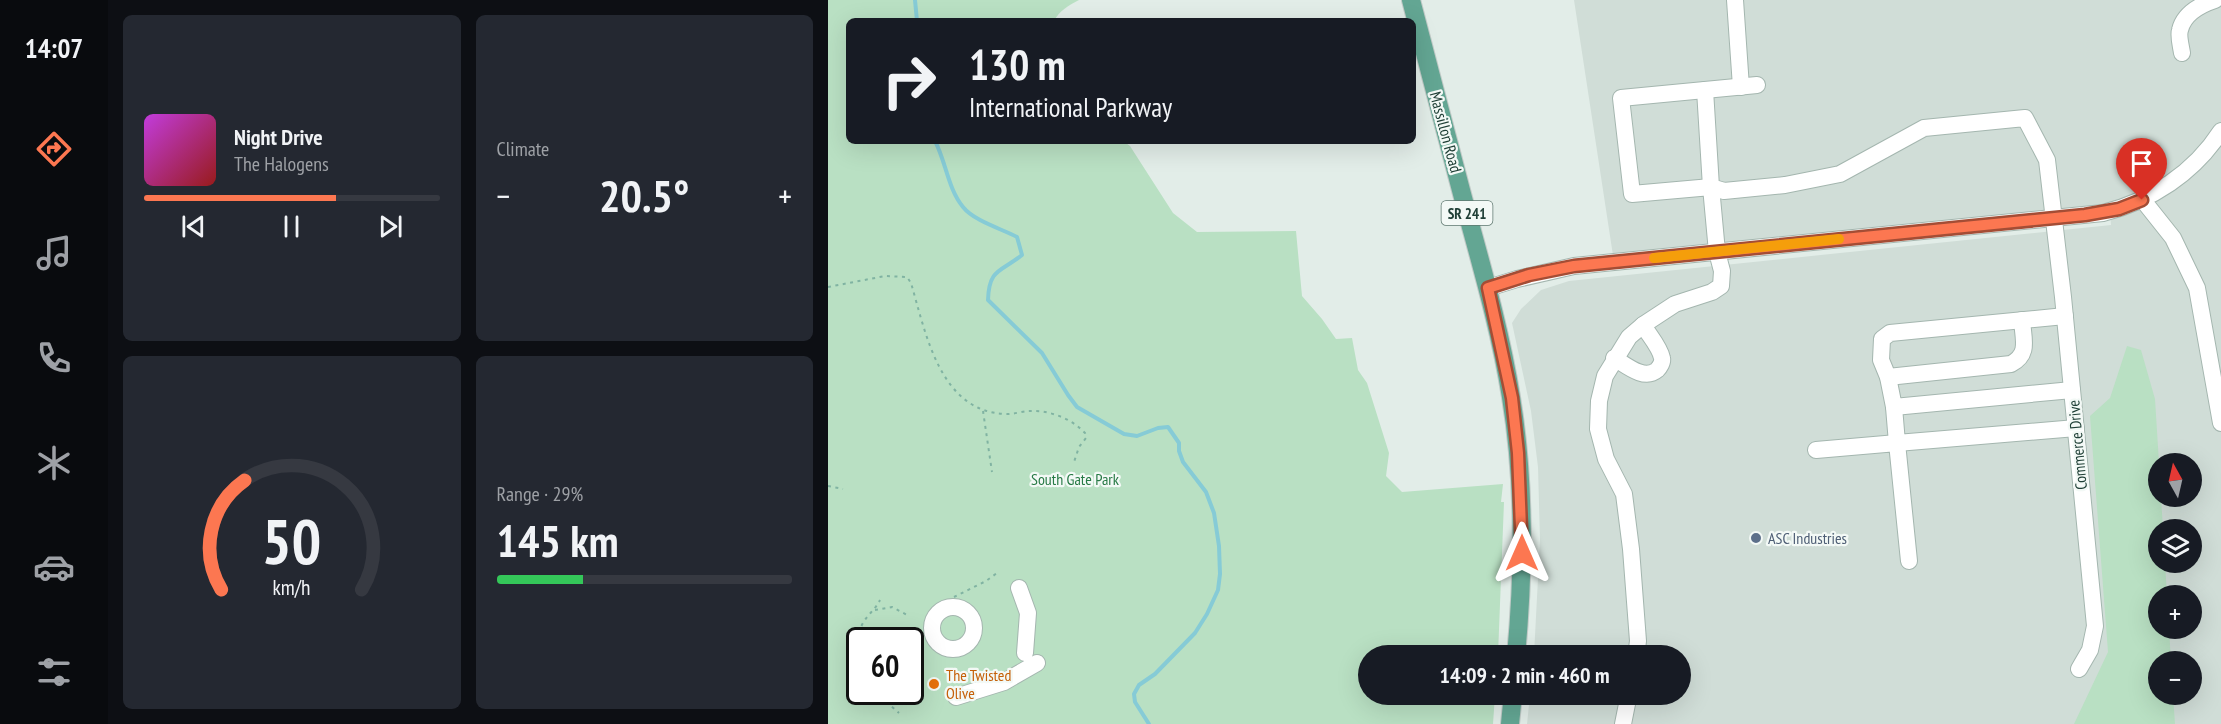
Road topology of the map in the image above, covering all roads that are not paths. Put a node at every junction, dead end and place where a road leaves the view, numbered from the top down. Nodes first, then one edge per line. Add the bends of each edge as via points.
1 (1411, 0) edge
2 (1735, 0) edge
3 (2215, 0) edge
4 (2186, 8) edge
5 (1416, 18) edge
6 (1416, 19) edge
7 (2182, 53) dead end
8 (1705, 90) junction
9 (2221, 131) edge
10 (1712, 187) junction
11 (2142, 200) junction
12 (2054, 218) junction
13 (1717, 252) junction
14 (1488, 288) junction
15 (2065, 316) junction
16 (2022, 320) junction
17 (1643, 325) junction
18 (1614, 358) junction
19 (1888, 376) junction
20 (2072, 390) junction
21 (2218, 392) edge
22 (1894, 407) junction
23 (2221, 423) edge
24 (2076, 428) junction
25 (1897, 443) junction
26 (1816, 450) dead end
27 (1909, 561) dead end
28 (1019, 588) dead end
29 (1517, 645) edge
30 (1636, 645) edge
31 (2079, 669) dead end
32 (956, 696) dead end
33 (1512, 705) edge
34 (1627, 705) edge
35 (1510, 724) edge
36 (1623, 724) edge

1 - 5 main road, Massillon Road / SR 241
2 - 8 street via 1749,86
3 - 4 street
4 - 7 street via 2179,30
6 - 14 main road, Massillon Road / SR 241
8 - 10 street
8 - 10 street via 1621,98 1632,194
9 - 11 street via 2193,166
10 - 12 street, Commerce Drive via 1724,191 1785,185 1840,174 1924,128 2025,118 2047,160
10 - 13 street
11 - 12 street via 2103,213
11 - 21 street via 2173,238 2197,288
12 - 13 street
12 - 15 street, Commerce Drive
13 - 14 street via 1574,266
13 - 17 street via 1722,272 1720,286 1675,304
14 - 29 main road, Massillon Road / SR 241 via 1508,380 1518,453 1522,576
15 - 16 street
15 - 20 street, Commerce Drive
16 - 19 street via 2023,353 2011,364
16 - 19 street via 1890,333 1882,339 1880,348
17 - 18 street
17 - 18 street via 1662,357 1656,371 1647,375 1637,372
18 - 30 street via 1601,392 1598,429 1606,459 1624,494
19 - 22 street
20 - 22 street
20 - 24 street, Commerce Drive
21 - 23 street
22 - 25 street
24 - 25 street
24 - 31 street, Commerce Drive via 2095,626 2090,650
25 - 26 street
25 - 27 street
28 - 32 street via 1028,612 1031,658 1004,682
33 - 35 main road
34 - 36 street

